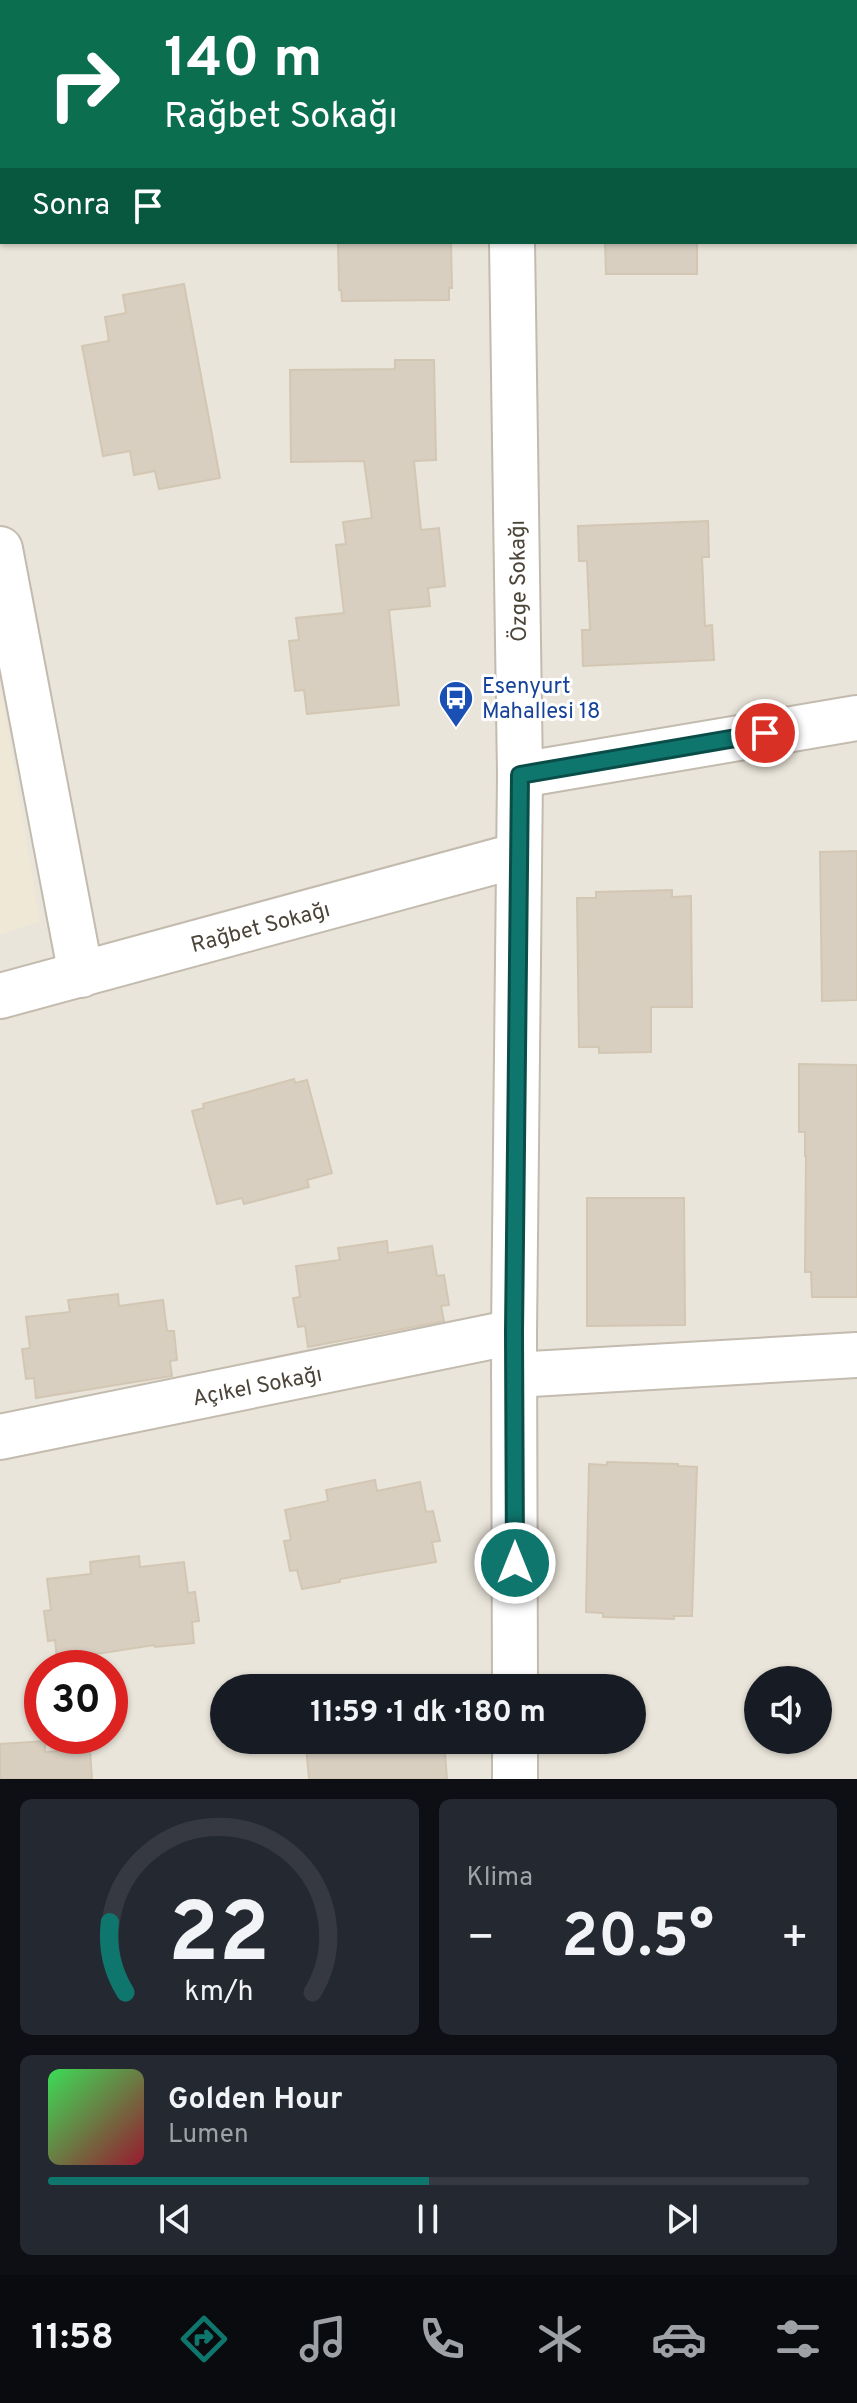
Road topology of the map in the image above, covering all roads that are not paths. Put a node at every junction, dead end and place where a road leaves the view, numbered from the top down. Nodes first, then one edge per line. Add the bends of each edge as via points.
1 (512, 244) edge
2 (0, 549) edge
3 (857, 718) edge
4 (520, 775) junction
5 (519, 855) junction
6 (81, 975) junction
7 (0, 996) edge
8 (514, 1354) junction
9 (857, 1355) edge
10 (0, 1437) edge
11 (515, 1674) edge
12 (515, 1754) edge
13 (515, 1779) edge

1 - 4 street, Özge Sokağı
2 - 6 street
3 - 4 street
4 - 5 street, Özge Sokağı
5 - 6 street, Rağbet Sokağı
5 - 8 street, Özge Sokağı
6 - 7 street, Rağbet Sokağı
8 - 9 street, Açıkel Sokağı
8 - 10 street, Açıkel Sokağı
8 - 11 street, Özge Sokağı
12 - 13 street

